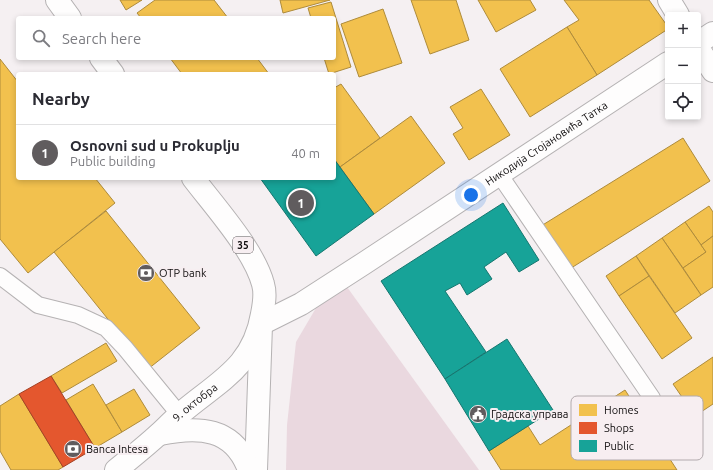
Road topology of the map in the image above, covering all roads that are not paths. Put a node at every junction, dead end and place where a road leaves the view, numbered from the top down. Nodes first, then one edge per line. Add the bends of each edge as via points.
1 (57, 0) edge
2 (669, 0) edge
3 (676, 12) edge
4 (69, 16) edge
5 (713, 33) edge
6 (701, 41) edge
7 (701, 53) edge
8 (102, 60) edge
9 (665, 65) edge
10 (713, 71) edge
11 (112, 72) edge
12 (499, 174) junction
13 (194, 180) edge
14 (0, 276) edge
15 (261, 324) junction
16 (651, 396) edge
17 (179, 414) junction
18 (160, 434) junction
19 (116, 470) edge
20 (248, 470) edge
21 (256, 470) edge

1 - 4 main road
2 - 3 main road
5 - 6 main road
7 - 10 main road
8 - 11 main road
9 - 12 main road, Никодија Стојановића Татка
12 - 15 main road, Никодија Стојановића Татка via 301,304
12 - 16 lane
13 - 15 main road, 35 via 259,271 264,285 265,302
14 - 17 lane via 38,304 78,315 106,328
15 - 17 main road, 9. октобра / 35 via 241,363
15 - 21 main road
17 - 18 main road, 9. октобра / 35
18 - 19 main road, 9. октобра / 35
18 - 20 main road via 179,430 202,430 224,436 239,450

